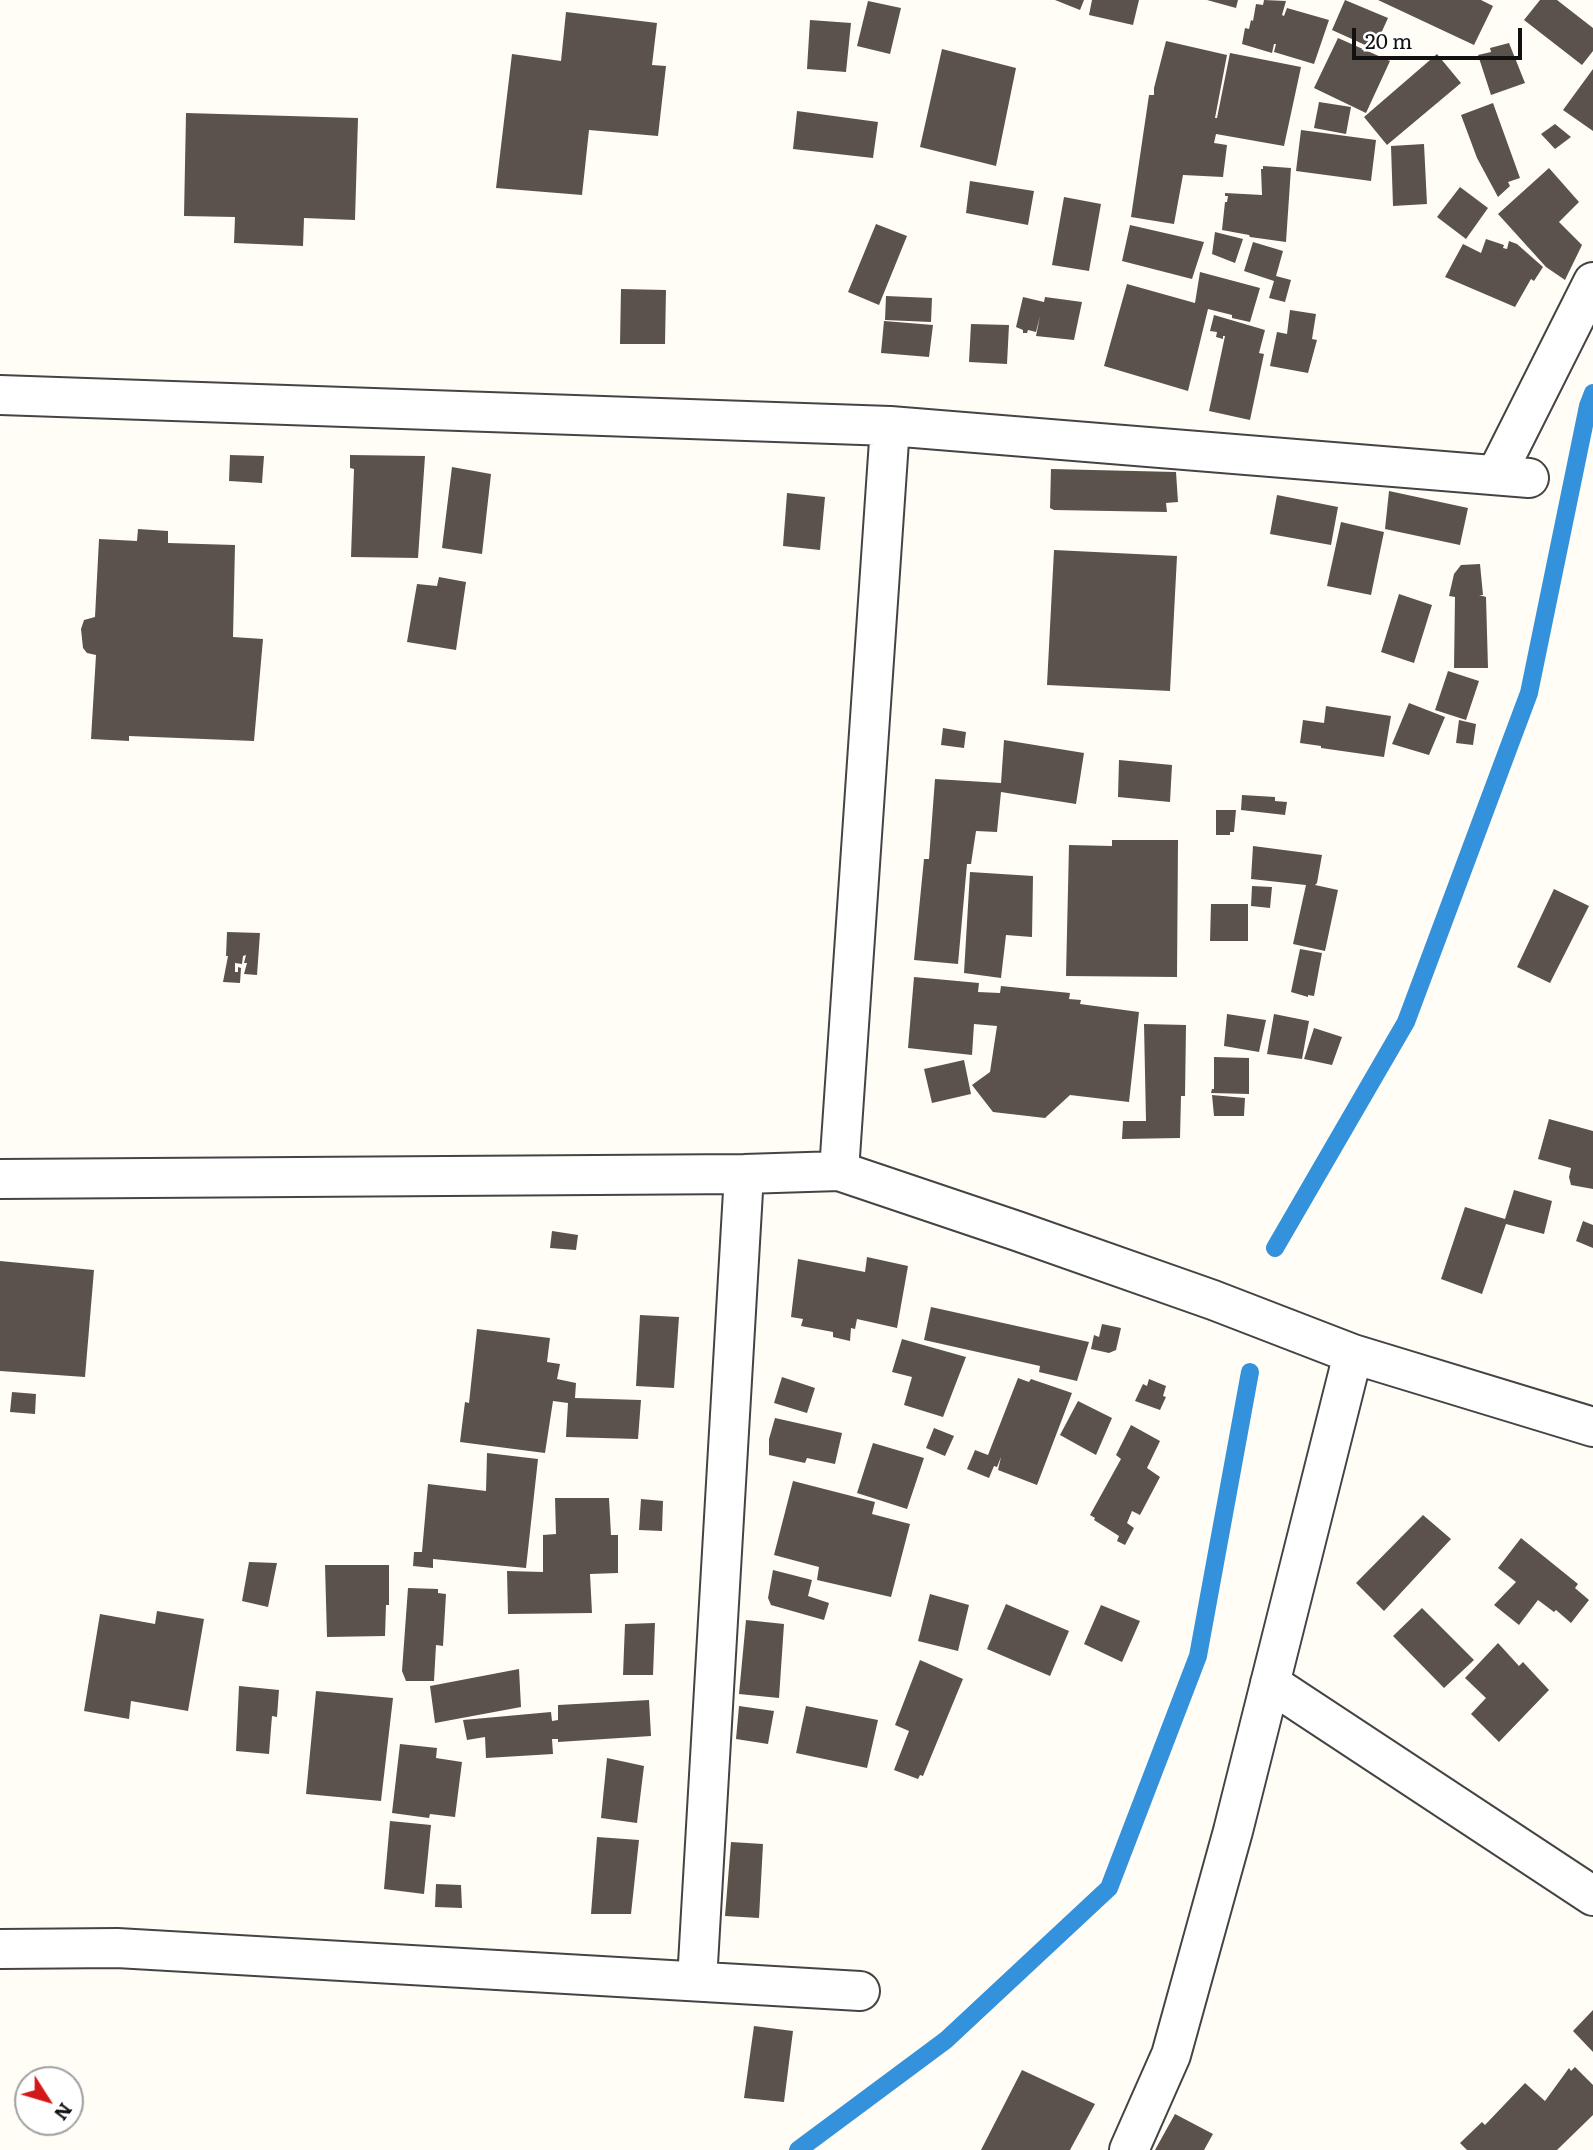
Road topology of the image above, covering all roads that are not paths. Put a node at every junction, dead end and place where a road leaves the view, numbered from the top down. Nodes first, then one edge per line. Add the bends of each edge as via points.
1 (1593, 282) edge
2 (0, 395) edge
3 (890, 426) junction
4 (839, 1171) junction
5 (744, 1174) junction
6 (0, 1179) edge
7 (1353, 1354) junction
8 (1593, 1427) edge
9 (1270, 1683) junction
10 (1593, 1896) edge
11 (0, 1949) edge
12 (697, 1981) junction
13 (860, 1991) dead end
14 (1129, 2150) edge

1 - 3 street via 1513,477
2 - 3 street
3 - 4 street
4 - 5 street
4 - 7 street
5 - 6 street
5 - 12 street
7 - 8 street
7 - 9 street
9 - 10 street
9 - 14 street via 1171,2055
11 - 12 street via 117,1948
12 - 13 street

